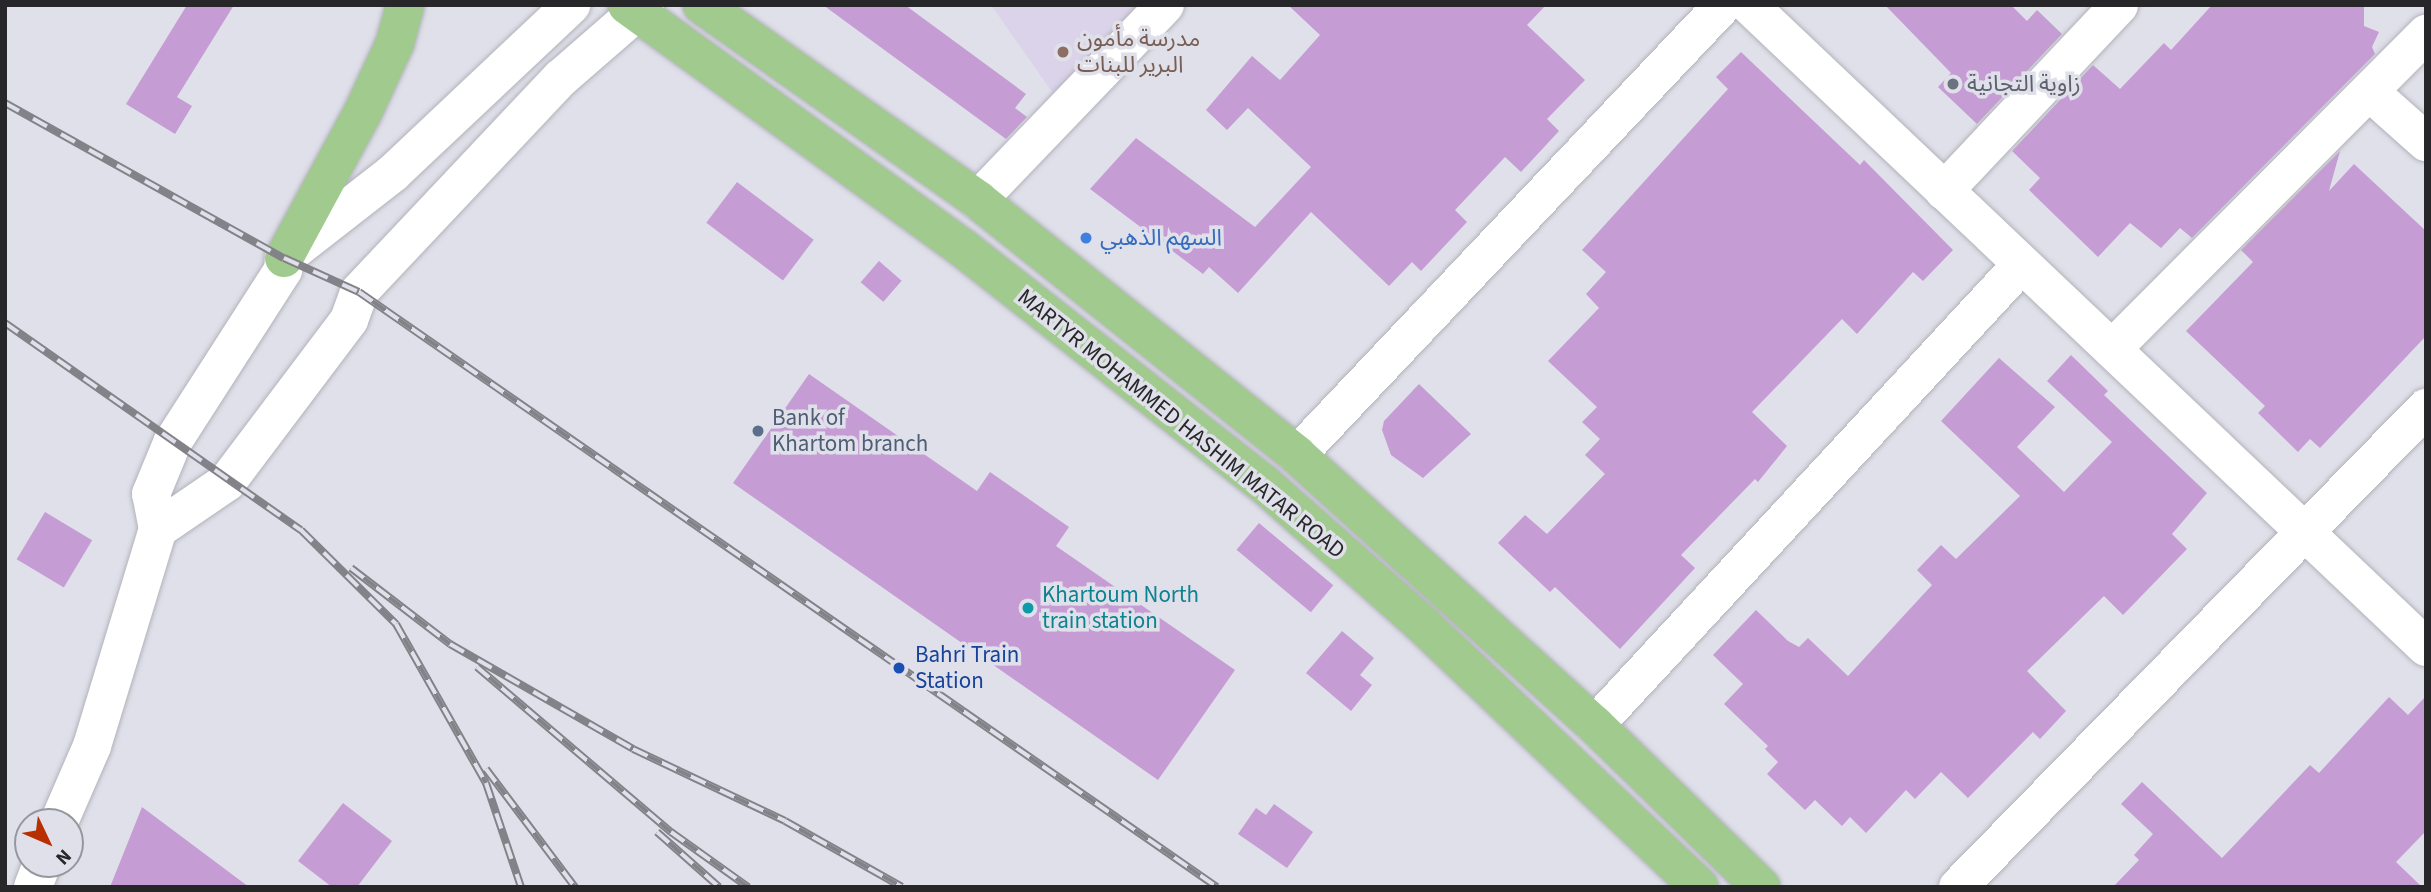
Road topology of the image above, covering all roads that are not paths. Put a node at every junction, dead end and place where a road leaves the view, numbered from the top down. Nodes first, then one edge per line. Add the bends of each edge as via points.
1 (405, 5) edge
2 (571, 5) edge
3 (702, 5) edge
4 (1165, 5) edge
5 (1723, 5) edge
6 (1749, 5) edge
7 (2119, 5) edge
8 (636, 8) edge
9 (2426, 34) edge
10 (2371, 93) junction
11 (2426, 142) edge
12 (1944, 191) junction
13 (978, 200) junction
14 (284, 258) junction
15 (2022, 264) junction
16 (2112, 349) junction
17 (2426, 408) edge
18 (1297, 455) junction
19 (158, 529) junction
20 (2305, 532) junction
21 (2426, 647) edge
22 (1595, 725) junction
23 (66, 808) edge
24 (1699, 887) edge
25 (1761, 887) edge
26 (1958, 887) edge

1 - 14 main road via 395,43 363,112
2 - 14 street via 393,173
3 - 13 main road, MARTYR MOHAMMED HASHIM MATAR ROAD
4 - 13 street
5 - 18 street
6 - 12 street
7 - 12 street
8 - 19 street via 561,78 359,292 349,320 228,482
8 - 24 main road, MARTYR MOHAMMED HASHIM MATAR ROAD via 964,249 1264,484 1420,622
9 - 10 street
10 - 11 street
10 - 16 street
12 - 15 street
13 - 18 main road, MARTYR MOHAMMED HASHIM MATAR ROAD
14 - 19 street via 283,270 172,443 151,494
15 - 16 street
15 - 22 street
16 - 20 street
17 - 20 street
18 - 22 main road, MARTYR MOHAMMED HASHIM MATAR ROAD
19 - 23 street via 92,746
20 - 21 street
20 - 26 street
22 - 25 main road, MARTYR MOHAMMED HASHIM MATAR ROAD

